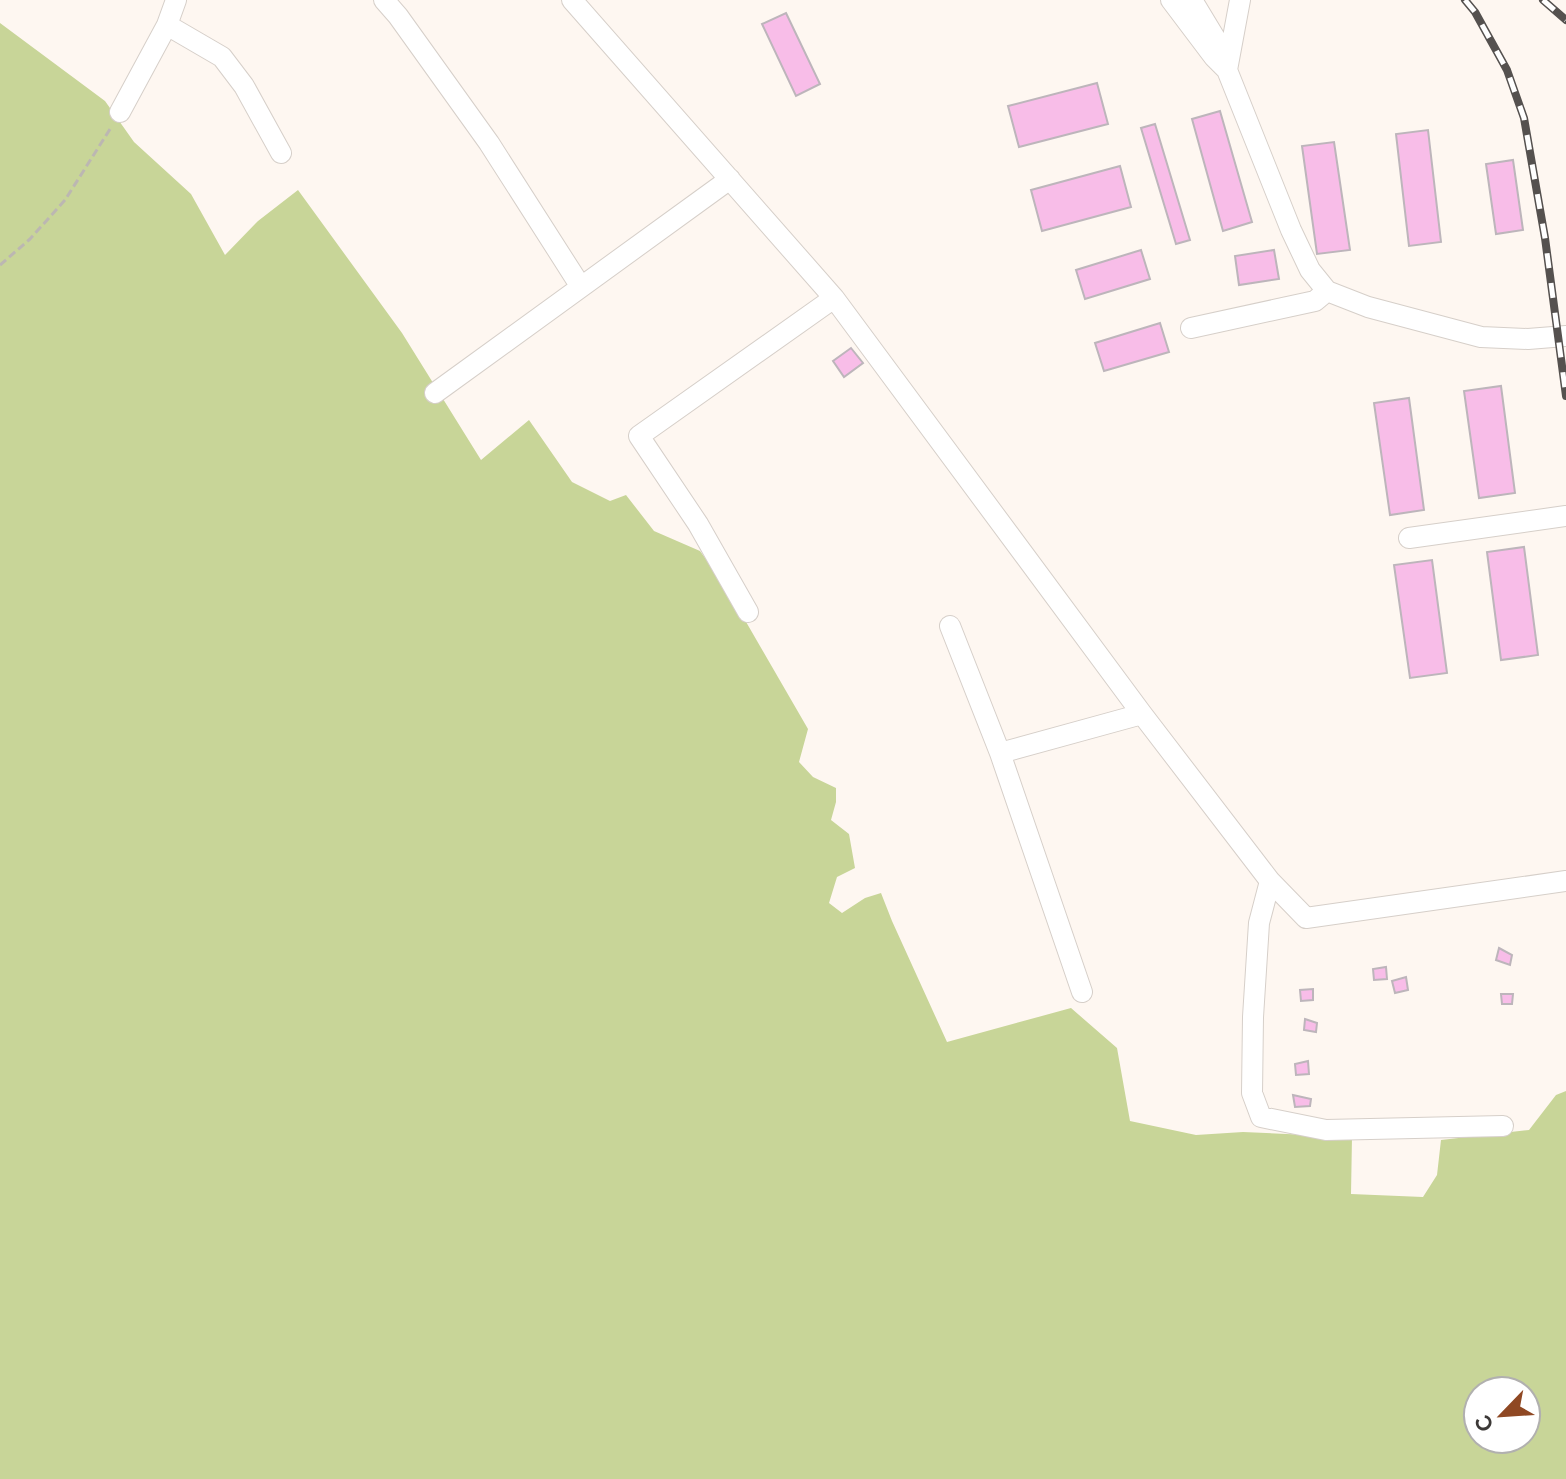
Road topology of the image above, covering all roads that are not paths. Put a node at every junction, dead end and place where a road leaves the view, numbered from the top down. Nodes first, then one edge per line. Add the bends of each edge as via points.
1 (176, 0) edge
2 (384, 0) edge
3 (572, 0) edge
4 (1171, 0) edge
5 (1192, 0) edge
6 (1240, 0) edge
7 (167, 25) junction
8 (1227, 70) junction
9 (120, 112) road end
10 (281, 153) dead end
11 (730, 179) junction
12 (581, 287) junction
13 (1327, 291) junction
14 (834, 298) junction
15 (1191, 328) dead end
16 (1566, 336) edge
17 (435, 393) dead end
18 (1566, 516) edge
19 (1409, 538) dead end
20 (748, 612) dead end
21 (950, 626) dead end
22 (1142, 714) junction
23 (1000, 753) junction
24 (1270, 881) junction
25 (1566, 881) edge
26 (1082, 992) dead end
27 (1503, 1126) dead end

1 - 7 street
2 - 12 street via 489,143
3 - 11 street
4 - 8 street
5 - 8 street via 1218,43
6 - 8 street
7 - 9 street
7 - 10 street via 222,57
8 - 13 street via 1291,230
11 - 12 street
11 - 14 street
12 - 17 street
13 - 15 street via 1315,301
13 - 16 street via 1481,337
14 - 20 street via 639,436
14 - 22 street
18 - 19 street
21 - 23 street
22 - 23 street
22 - 24 street
23 - 26 street
24 - 25 street via 1306,918
24 - 27 street via 1259,923 1253,1017 1252,1093 1261,1117 1326,1130

